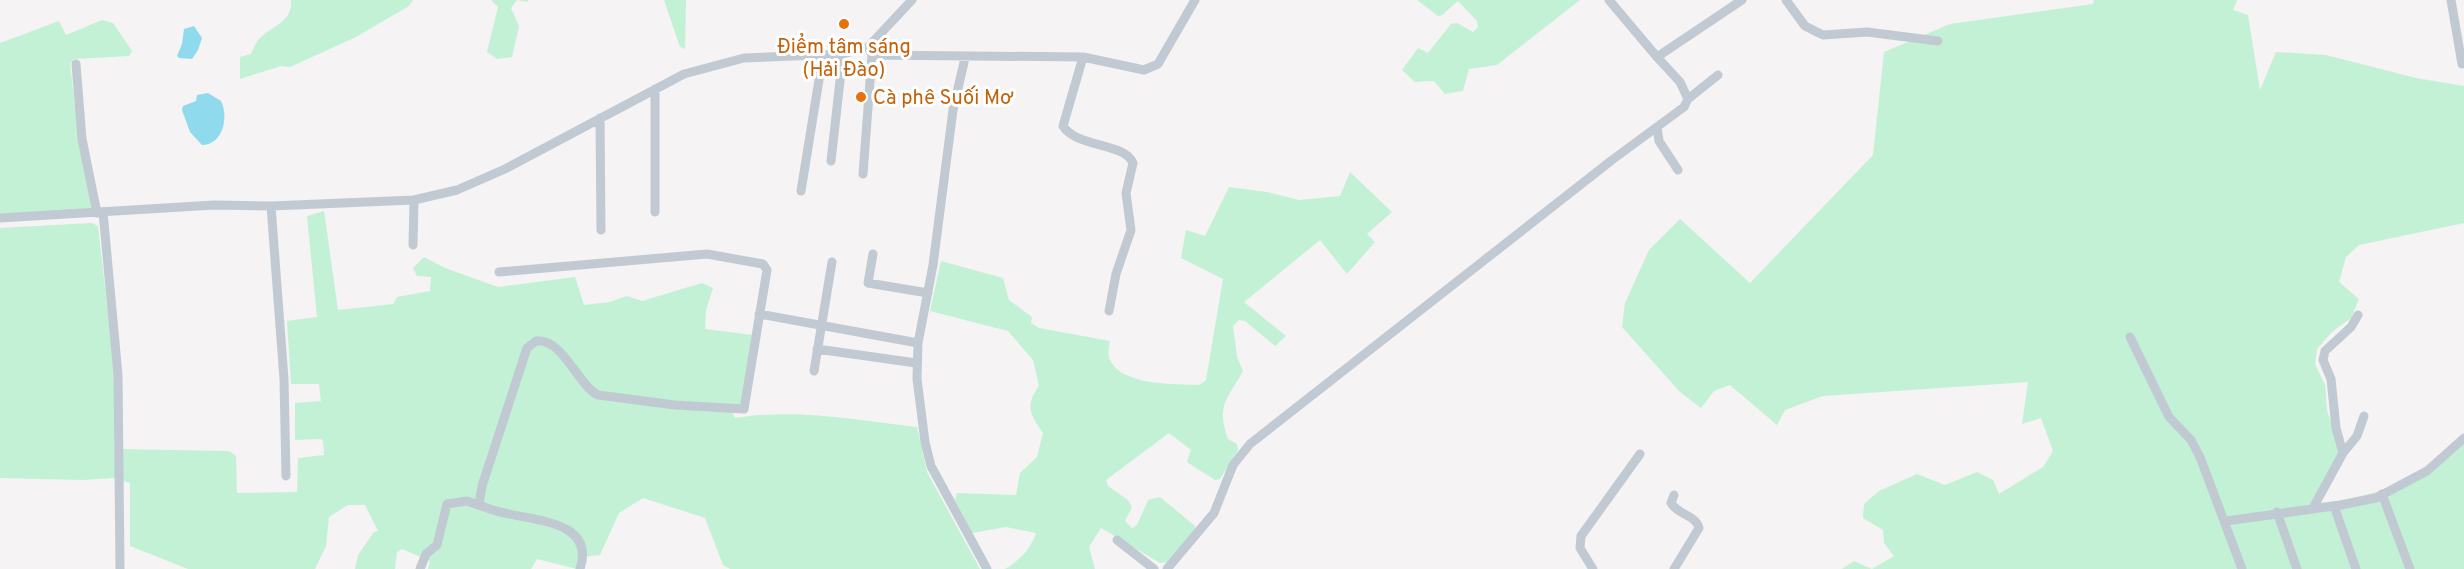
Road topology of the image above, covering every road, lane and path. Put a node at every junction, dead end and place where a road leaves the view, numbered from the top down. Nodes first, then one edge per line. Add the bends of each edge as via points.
1 (912, 0) edge
2 (1195, 0) edge
3 (1609, 0) edge
4 (1742, 0) edge
5 (1786, 0) edge
6 (2451, 0) edge
7 (1938, 41) dead end
8 (870, 51) junction
9 (843, 54) junction
10 (823, 55) junction
11 (1083, 57) junction
12 (1657, 57) junction
13 (965, 58) junction
14 (76, 64) dead end
15 (2462, 64) dead end
16 (1718, 75) dead end
17 (655, 89) junction
18 (1688, 99) junction
19 (600, 118) junction
20 (1656, 127) junction
21 (831, 161) dead end
22 (1678, 170) dead end
23 (863, 174) dead end
24 (801, 191) dead end
25 (414, 200) junction
26 (271, 206) junction
27 (100, 212) junction
28 (655, 212) dead end
29 (0, 218) edge
30 (601, 230) dead end
31 (413, 245) dead end
32 (873, 254) dead end
33 (832, 262) dead end
34 (499, 272) dead end
35 (928, 293) junction
36 (1109, 311) dead end
37 (759, 314) junction
38 (2358, 315) dead end
39 (821, 326) junction
40 (2130, 337) dead end
41 (918, 343) junction
42 (817, 349) junction
43 (916, 363) junction
44 (814, 371) dead end
45 (2364, 416) dead end
46 (2464, 438) edge
47 (2343, 453) junction
48 (1640, 454) dead end
49 (286, 476) dead end
50 (2382, 494) junction
51 (1674, 495) dead end
52 (2334, 506) junction
53 (483, 507) junction
54 (2313, 508) junction
55 (2277, 512) junction
56 (2226, 521) junction
57 (1117, 540) dead end
58 (123, 568) edge
59 (420, 569) edge
60 (580, 569) edge
61 (987, 569) edge
62 (1154, 569) edge
63 (1167, 569) edge
64 (1593, 569) edge
65 (1674, 569) edge
66 (2242, 569) edge
67 (2297, 569) edge
68 (2356, 569) edge
69 (2410, 569) edge

1 - 8 street
2 - 11 street via 1158,64 1151,68 1144,70
3 - 12 street
4 - 12 street
5 - 7 street via 1806,26 1823,34 1867,32
6 - 15 street
8 - 9 street
8 - 13 street
8 - 23 street
9 - 10 street
9 - 21 street
10 - 17 street via 721,62
10 - 24 street
11 - 13 street
11 - 36 street via 1063,126 1074,137 1127,156 1132,164 1126,194 1131,230
12 - 18 street via 1680,82
13 - 35 street via 953,110
14 - 27 street via 82,139
16 - 18 street
17 - 19 street
17 - 28 street
18 - 20 street via 1684,107
19 - 25 street via 484,179
19 - 30 street
20 - 22 street via 1659,141
20 - 63 street via 1250,444 1233,465 1214,513
25 - 26 street
25 - 31 street
26 - 27 street
26 - 49 street via 284,379
27 - 29 street
27 - 58 street via 117,375
32 - 35 street via 868,283
33 - 39 street
34 - 37 street via 707,254 765,267 768,274
35 - 41 street
37 - 39 street
37 - 53 street via 744,409 598,395 588,389 574,367 554,349 541,340 532,343 522,360 482,486 479,504
38 - 47 street via 2325,351 2323,360 2331,379
39 - 41 street
39 - 42 street
40 - 56 street via 2169,417 2191,440 2200,457
41 - 43 street
42 - 43 street
42 - 44 street
43 - 61 street via 921,419 932,466
45 - 47 street via 2357,436
46 - 50 street via 2427,471
47 - 54 street
48 - 64 street via 1581,536 1580,548
50 - 52 street
50 - 69 street
51 - 65 street via 1674,508 1696,520 1699,528
52 - 54 street
52 - 68 street
53 - 59 street via 467,501 447,504 437,545 426,554
53 - 60 street via 541,520 567,531 583,550
54 - 55 street
55 - 56 street
55 - 67 street
56 - 66 street
57 - 62 street

